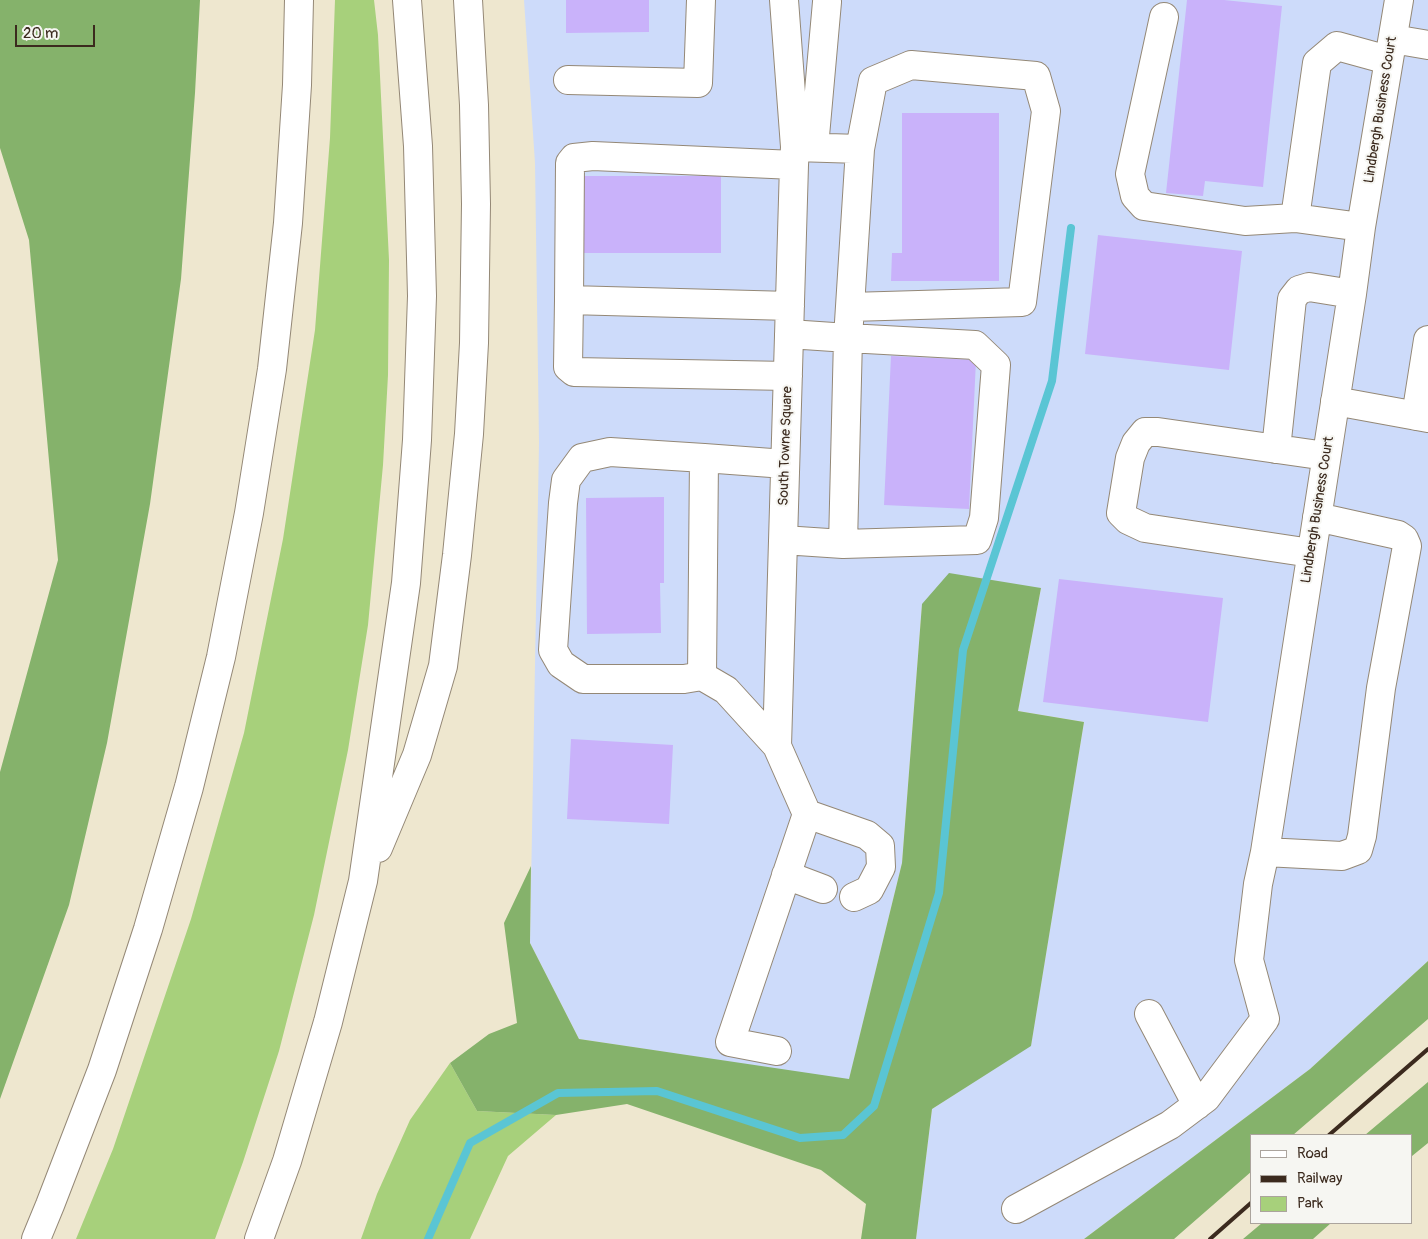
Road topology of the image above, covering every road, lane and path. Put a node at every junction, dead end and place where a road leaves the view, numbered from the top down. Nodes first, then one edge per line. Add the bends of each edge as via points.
1 (284, 0) edge
2 (299, 0) edge
3 (407, 0) edge
4 (468, 0) edge
5 (701, 0) edge
6 (784, 0) edge
7 (790, 0) edge
8 (1399, 0) edge
9 (829, 1) edge
10 (1164, 17) dead end
11 (1428, 45) edge
12 (1390, 49) junction
13 (568, 80) dead end
14 (297, 85) junction
15 (860, 149) junction
16 (801, 153) junction
17 (1295, 218) junction
18 (1361, 227) junction
19 (1352, 294) junction
20 (569, 300) junction
21 (790, 306) junction
22 (850, 306) junction
23 (789, 334) junction
24 (848, 338) junction
25 (1428, 340) edge
26 (788, 376) junction
27 (1335, 401) junction
28 (1422, 417) edge
29 (1276, 449) junction
30 (1326, 456) junction
31 (704, 458) junction
32 (785, 464) junction
33 (1316, 517) junction
34 (783, 540) junction
35 (843, 544) junction
36 (1311, 553) junction
37 (702, 676) junction
38 (777, 746) junction
39 (807, 814) junction
40 (1265, 852) junction
41 (786, 875) junction
42 (363, 881) junction
43 (823, 889) dead end
44 (854, 897) dead end
45 (1149, 1014) dead end
46 (777, 1051) dead end
47 (1196, 1105) junction
48 (1016, 1209) dead end
49 (36, 1239) edge
50 (259, 1239) edge

1 - 14 main road
2 - 14 main road
3 - 42 main road via 418,146 422,296 417,440 406,583
4 - 42 main road via 476,204 474,343 457,555 443,666 417,755
5 - 13 main road via 698,83
6 - 16 main road, South Towne Square
7 - 9 main road, South Towne Square via 808,6
8 - 12 main road, Lindbergh Business Court
9 - 16 main road, South Towne Square
10 - 17 main road via 1130,174 1135,196 1144,206 1245,221
11 - 12 main road
12 - 17 main road via 1337,46 1317,63
12 - 18 main road, Lindbergh Business Court
14 - 49 main road via 288,223 272,369 249,513 220,657 189,787 148,929 102,1070
15 - 16 main road
15 - 22 main road
15 - 22 main road via 873,81 911,65 1036,76 1046,111 1022,302
16 - 20 main road via 574,158 570,163
16 - 21 main road, South Towne Square
17 - 18 main road
18 - 19 main road, Lindbergh Business Court
19 - 27 main road, Lindbergh Business Court
19 - 29 main road via 1309,287 1299,290 1292,299
20 - 21 main road
20 - 26 main road via 568,367 574,372
21 - 23 main road, South Towne Square
22 - 24 main road
23 - 24 main road
23 - 26 main road, South Towne Square
24 - 35 main road
24 - 35 main road via 975,345 996,365 984,518 976,540
25 - 28 main road
26 - 32 main road, South Towne Square
27 - 28 main road
27 - 30 main road, Lindbergh Business Court
29 - 30 main road
29 - 36 main road via 1145,432 1130,458 1121,513 1145,528
30 - 33 main road, Lindbergh Business Court
31 - 32 main road
31 - 37 main road
31 - 37 main road via 610,452 582,458 566,480 553,650 561,664 583,679 684,679
32 - 34 main road, South Towne Square
33 - 36 main road, Lindbergh Business Court
33 - 40 main road via 1398,535 1407,546 1381,688 1358,850 1342,856
34 - 35 main road
34 - 38 main road, South Towne Square
36 - 40 main road, Lindbergh Business Court
37 - 38 main road via 726,690
38 - 39 main road
39 - 41 main road
39 - 44 main road via 868,836 880,846 881,867 869,890
40 - 47 main road, Lindbergh Business Court via 1249,960 1265,1019 1206,1098
41 - 43 main road
41 - 46 main road via 730,1042
42 - 50 main road via 328,1022 287,1161
45 - 47 main road
47 - 48 main road via 1170,1125

